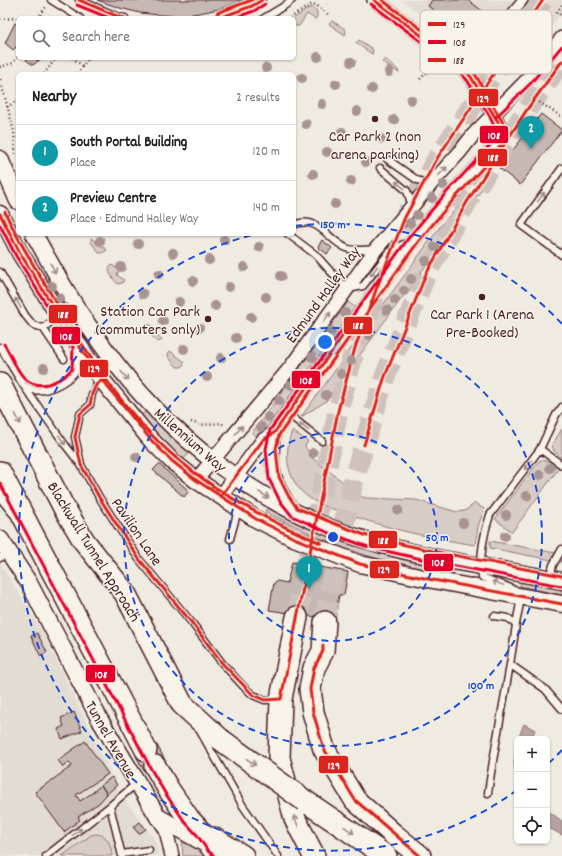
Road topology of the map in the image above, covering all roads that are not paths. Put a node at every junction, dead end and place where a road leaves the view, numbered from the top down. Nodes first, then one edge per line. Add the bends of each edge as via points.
1 (79, 0) edge
2 (262, 0) edge
3 (292, 0) edge
4 (374, 0) edge
5 (523, 0) edge
6 (50, 2) edge
7 (515, 10) edge
8 (76, 16) edge
9 (117, 16) edge
10 (224, 16) edge
11 (267, 16) edge
12 (420, 34) edge
13 (562, 38) edge
14 (552, 50) edge
15 (468, 74) edge
16 (532, 74) edge
17 (494, 112) junction
18 (0, 159) edge
19 (388, 159) dead end
20 (380, 168) dead end
21 (562, 168) edge
22 (431, 184) junction
23 (16, 197) edge
24 (412, 206) junction
25 (0, 214) edge
26 (296, 224) edge
27 (35, 236) edge
28 (291, 236) edge
29 (414, 239) junction
30 (376, 249) junction
31 (562, 255) edge
32 (0, 272) edge
33 (348, 289) junction
34 (58, 316) junction
35 (43, 328) junction
36 (78, 346) junction
37 (0, 347) edge
38 (64, 359) dead end
39 (102, 380) junction
40 (0, 384) edge
41 (23, 385) junction
42 (562, 407) edge
43 (287, 413) junction
44 (274, 433) junction
45 (322, 441) dead end
46 (540, 449) junction
47 (213, 460) junction
48 (81, 465) junction
49 (562, 465) edge
50 (0, 472) edge
51 (236, 477) junction
52 (196, 480) junction
53 (221, 496) junction
54 (0, 498) edge
55 (239, 509) junction
56 (294, 512) junction
57 (36, 539) junction
58 (230, 539) dead end
59 (562, 549) edge
60 (3, 550) edge
61 (480, 565) junction
62 (556, 580) edge
63 (125, 593) junction
64 (522, 596) junction
65 (562, 604) edge
66 (494, 616) dead end
67 (297, 617) tunnel mouth
68 (325, 622) tunnel mouth
69 (516, 624) junction
70 (511, 665) junction
71 (281, 698) junction
72 (562, 710) edge
73 (138, 783) junction
74 (488, 793) dead end
75 (110, 806) junction
76 (158, 817) junction
77 (212, 845) edge
78 (149, 850) dead end
79 (122, 855) edge
80 (46, 856) edge
81 (172, 856) edge
82 (243, 856) edge
83 (278, 856) edge
84 (314, 856) edge
85 (386, 856) edge
86 (420, 856) edge

1 - 9 lane
2 - 10 lane
3 - 11 lane
4 - 12 street
5 - 7 street
6 - 8 lane
13 - 14 street, Edmund Halley Way
15 - 17 street
16 - 17 street, Edmund Halley Way
22 -> 17 street, Edmund Halley Way
17 - 29 street via 500,135 495,146
18 - 23 street
19 - 22 lane via 417,180
24 -> 20 lane via 407,191
31 -> 21 lane via 520,225
22 - 24 street, Edmund Halley Way
24 - 30 street, Edmund Halley Way
25 - 34 street, Millennium Way
26 - 30 lane via 303,222 314,225 348,249
27 -> 47 street, Millennium Way via 101,344 123,373 180,433
28 - 33 lane via 316,255
29 -> 33 lane via 391,250 363,286
29 - 43 street
30 - 33 street, Edmund Halley Way
35 -> 32 lane via 33,325 25,315
47 -> 33 street, Edmund Halley Way via 290,368
34 - 35 lane
34 - 36 street, Millennium Way
35 - 38 lane
36 - 39 street, Millennium Way
36 - 41 lane via 76,372 65,381 47,390 34,390
37 - 41 lane, Pavilion Lane
39 - 48 lane via 96,385 90,405 80,414 75,437
39 - 52 street, Millennium Way via 151,440
40 -> 63 highway, Blackwall Tunnel Approach via 63,506 84,541
41 -> 48 lane, Pavilion Lane
42 - 46 lane
43 - 44 street
45 -> 43 lane
44 - 51 street via 263,440
44 - 56 street via 274,478
46 - 49 lane
46 -> 61 lane via 490,514
47 - 51 street, Millennium Way
47 - 52 street, Edmund Halley Way
48 - 71 lane, Pavilion Lane via 139,559 222,663 253,695 265,700
50 - 57 highway
51 - 53 street
51 -> 56 street, Millennium Way
52 - 53 street, Millennium Way
53 - 55 street, Millennium Way
54 - 57 lane
55 - 58 lane
55 - 64 street, Millennium Way via 294,538 360,564
56 - 61 street, Millennium Way via 369,542
57 - 77 highway via 150,758 189,819
59 - 62 lane via 553,565
60 - 73 street, Tunnel Avenue via 29,583 100,720
61 - 62 street, Millennium Way
64 -> 61 lane via 515,589 482,577
63 - 83 lane via 188,711 243,806
63 -> 85 highway, Blackwall Tunnel Approach, bridge via 182,704 220,739
64 - 65 street, Millennium Way
64 - 69 lane
66 - 69 lane via 508,618
67 - 71 highway
68 - 86 highway via 323,651 314,668 310,689 324,749 355,800
69 - 70 lane
70 - 72 lane via 545,689
70 - 74 lane
84 -> 71 highway via 295,820 279,758
73 - 75 lane
73 - 76 street, Tunnel Avenue
75 - 79 lane
80 -> 75 lane
76 - 77 street
76 - 81 street, Tunnel Avenue via 166,830
77 - 82 highway via 222,842
78 - 79 lane

